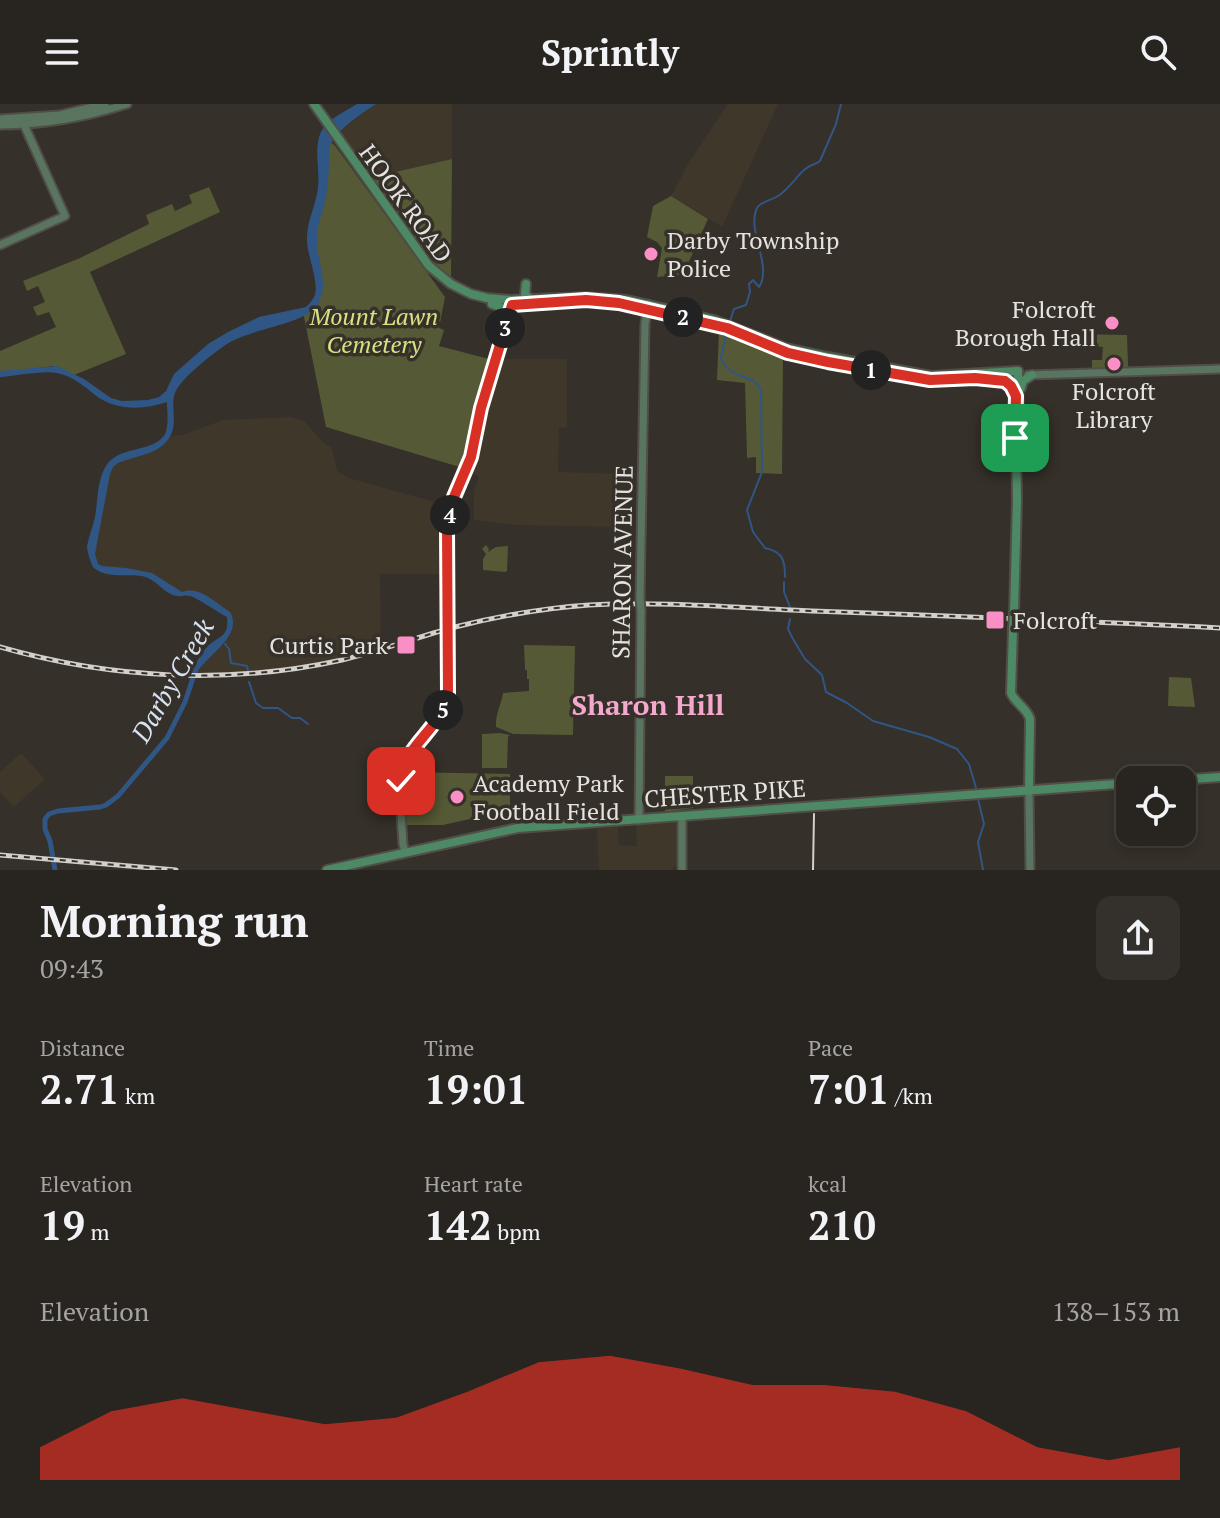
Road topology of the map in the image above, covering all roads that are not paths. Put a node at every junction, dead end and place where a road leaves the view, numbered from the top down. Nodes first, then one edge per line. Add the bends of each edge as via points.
1 (105, 104) edge
2 (127, 104) edge
3 (312, 104) edge
4 (0, 119) edge
5 (23, 122) junction
6 (0, 125) edge
7 (338, 142) junction
8 (0, 245) edge
9 (526, 284) dead end
10 (530, 299) junction
11 (514, 302) junction
12 (492, 304) junction
13 (647, 307) junction
14 (507, 322) junction
15 (729, 327) junction
16 (1220, 369) edge
17 (1018, 374) junction
18 (1050, 374) junction
19 (1032, 375) junction
20 (975, 378) junction
21 (1018, 396) junction
22 (1220, 777) edge
23 (1196, 779) edge
24 (1116, 784) edge
25 (1029, 791) junction
26 (682, 817) junction
27 (639, 820) junction
28 (405, 852) junction
29 (327, 870) edge
30 (682, 870) edge
31 (1030, 870) edge

1 - 5 street
2 - 5 street via 73,118
3 - 7 main road, HOOK ROAD
4 - 5 street
5 - 6 street
5 - 8 street via 65,216
7 - 11 main road, HOOK ROAD via 434,271 471,294
7 - 12 main road, HOOK ROAD via 432,274 458,293
9 - 10 main road
10 - 11 main road, HOOK ROAD
10 - 13 main road, HOOK ROAD via 595,297
11 - 12 main road, HOOK ROAD
11 - 13 main road, HOOK ROAD via 586,300
11 - 14 street
12 - 14 main road via 505,309
13 - 15 main road, HOOK ROAD
13 - 27 street, SHARON AVENUE, bridge
14 - 28 street, bridge via 471,457 451,509 446,542 447,702 402,768
15 - 17 main road, HOOK ROAD via 800,352 927,375
15 - 20 main road, HOOK ROAD via 788,353 828,362 930,380
16 - 18 street
17 - 18 street
17 - 19 street
17 - 20 main road, HOOK ROAD
17 - 21 main road
18 - 19 street
19 - 21 main road via 1023,381
20 - 21 main road via 1005,381
21 - 25 main road, bridge via 1012,697 1029,717
22 - 23 main road
24 - 25 main road, CHESTER PIKE
25 - 26 main road, CHESTER PIKE
25 - 31 street
26 - 27 main road, CHESTER PIKE
26 - 30 street
27 - 28 main road, CHESTER PIKE via 515,828
28 - 29 main road, CHESTER PIKE

